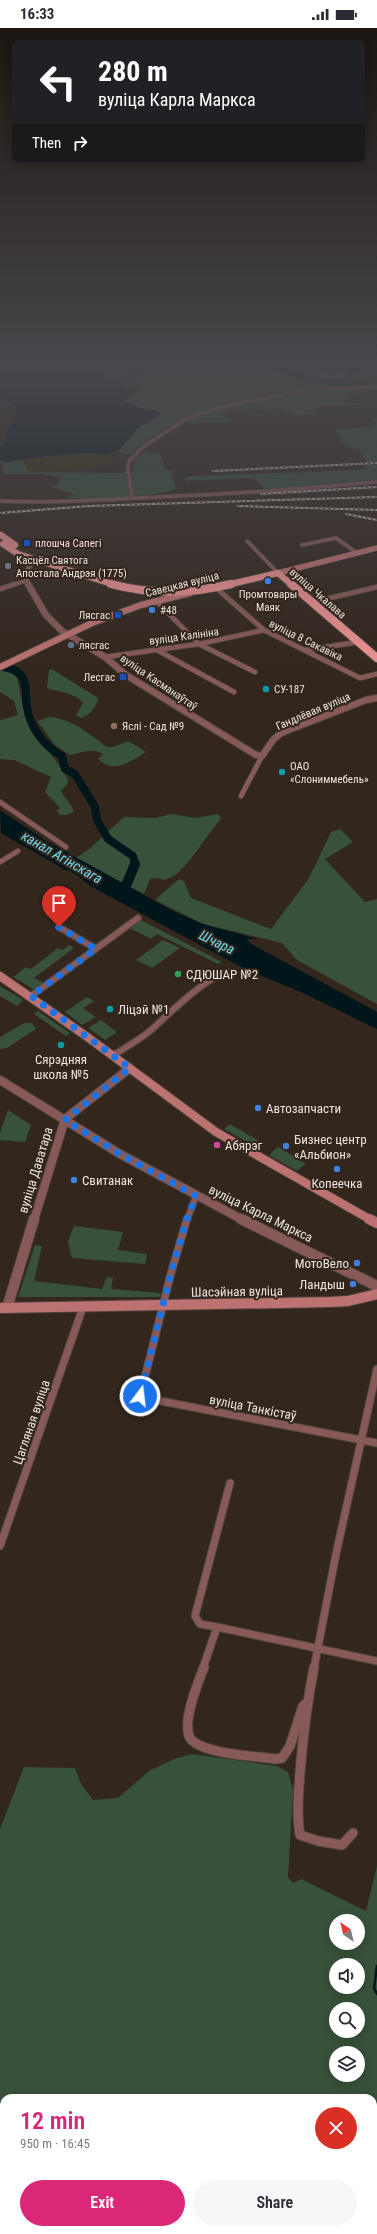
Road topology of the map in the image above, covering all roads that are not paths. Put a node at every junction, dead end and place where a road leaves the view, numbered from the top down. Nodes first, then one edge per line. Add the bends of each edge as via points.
1 (128, 466) edge
2 (377, 482) edge
3 (132, 498) junction
4 (0, 501) edge
5 (0, 535) edge
6 (247, 541) dead end
7 (9, 545) junction
8 (302, 545) dead end
9 (377, 548) edge
10 (357, 553) junction
11 (18, 554) junction
12 (30, 557) junction
13 (38, 560) junction
14 (28, 568) junction
15 (278, 573) junction
16 (26, 581) junction
17 (215, 587) junction
18 (377, 587) edge
19 (0, 589) edge
20 (171, 595) junction
21 (156, 601) junction
22 (313, 602) junction
23 (264, 630) junction
24 (67, 634) junction
25 (359, 642) junction
26 (199, 644) junction
27 (155, 649) junction
28 (305, 650) junction
29 (105, 657) junction
30 (377, 658) edge
31 (0, 667) edge
32 (255, 672) dead end
33 (377, 674) edge
34 (234, 692) dead end
35 (377, 698) edge
36 (262, 756) junction
37 (241, 796) dead end
38 (0, 802) edge
39 (66, 847) dead end
40 (18, 850) dead end
41 (0, 862) edge
42 (138, 918) dead end
43 (59, 927) dead end
44 (96, 949) junction
45 (231, 972) dead end
46 (0, 976) edge
47 (31, 996) junction
48 (114, 1056) junction
49 (130, 1068) junction
50 (0, 1080) edge
51 (65, 1120) junction
52 (196, 1196) junction
53 (377, 1222) edge
54 (346, 1270) junction
55 (377, 1286) edge
56 (377, 1290) edge
57 (377, 1294) edge
58 (164, 1305) junction
59 (83, 1306) junction
60 (3, 1308) edge
61 (377, 1369) edge
62 (362, 1440) junction
63 (377, 1443) edge
64 (230, 1483) dead end
65 (0, 1546) edge
66 (217, 1627) junction
67 (318, 1647) junction
68 (377, 1661) edge
69 (307, 1703) junction
70 (353, 1833) dead end

1 - 3 street
2 - 3 street via 294,490
3 - 4 street via 47,503
5 - 7 highway
6 - 15 street, вуліца Чкалава
7 - 11 highway
7 - 12 highway
8 - 10 street via 336,538
9 - 10 main road, Савецкая вуліца
10 - 15 main road, Савецкая вуліца
11 - 12 highway
11 - 14 street via 28,562
12 - 13 highway, Савецкая вуліца
13 - 14 street
13 - 20 highway, Савецкая вуліца via 130,589
14 - 16 street
15 - 17 highway, Савецкая вуліца
15 - 22 highway, вуліца Чкалава
16 - 19 street
16 - 24 street, вуліца Касманаўтаў via 46,615 55,626
17 - 20 highway, Савецкая вуліца
17 - 23 street, вуліца 8 Сакавіка
18 - 22 street
20 - 21 main road, Савецкая вуліца
21 - 24 main road, Савецкая вуліца
21 - 26 street
22 - 25 highway, вуліца Чкалава
23 - 26 street, вуліца Калініна
23 - 28 street, вуліца 8 Сакавіка
24 - 29 street, вуліца Касманаўтаў
24 - 31 main road, Савецкая вуліца
25 - 28 street
25 - 30 highway, вуліца Чкалава
26 - 27 street, вуліца Калініна
26 - 32 street
27 - 29 street, вуліца Калініна
27 - 34 street
28 - 33 street, вуліца 8 Сакавіка via 360,678
29 - 36 street, вуліца Касманаўтаў via 151,691 253,754
35 - 36 street, Гандлёвая вуліца via 281,733 272,740
36 - 37 street, Гандлёвая вуліца
38 - 39 street
40 - 41 street
42 - 44 street
43 - 44 street
44 - 47 street
45 - 48 street via 223,972 211,979 148,1032
46 - 47 main road
47 - 48 main road
48 - 49 main road
49 - 51 street, вуліца Даватара
49 - 53 main road via 216,1132
50 - 51 street, вуліца Карла Маркса
51 - 52 street, вуліца Карла Маркса
51 - 60 street, вуліца Даватара
52 - 54 street, вуліца Карла Маркса
52 - 58 street via 186,1221
54 - 55 street, вуліца Карла Маркса
54 - 56 street, вуліца Карла Маркса via 368,1287
57 - 58 main road, Шасэйная вуліца via 348,1301 330,1302
58 - 59 main road, Шасэйная вуліца
58 - 62 street, вуліца Танкістаў via 140,1396 194,1409
59 - 60 main road, Шасэйная вуліца
59 - 65 street, Цагляная вуліца
61 - 62 street
62 - 63 street, вуліца Танкістаў
62 - 67 street
64 - 66 street via 195,1616 200,1624
66 - 67 street
66 - 69 street via 190,1708 189,1735 195,1744 206,1749 276,1760 282,1758 290,1746 303,1706
67 - 68 street
67 - 69 street
69 - 70 street via 299,1787 300,1835 342,1845

